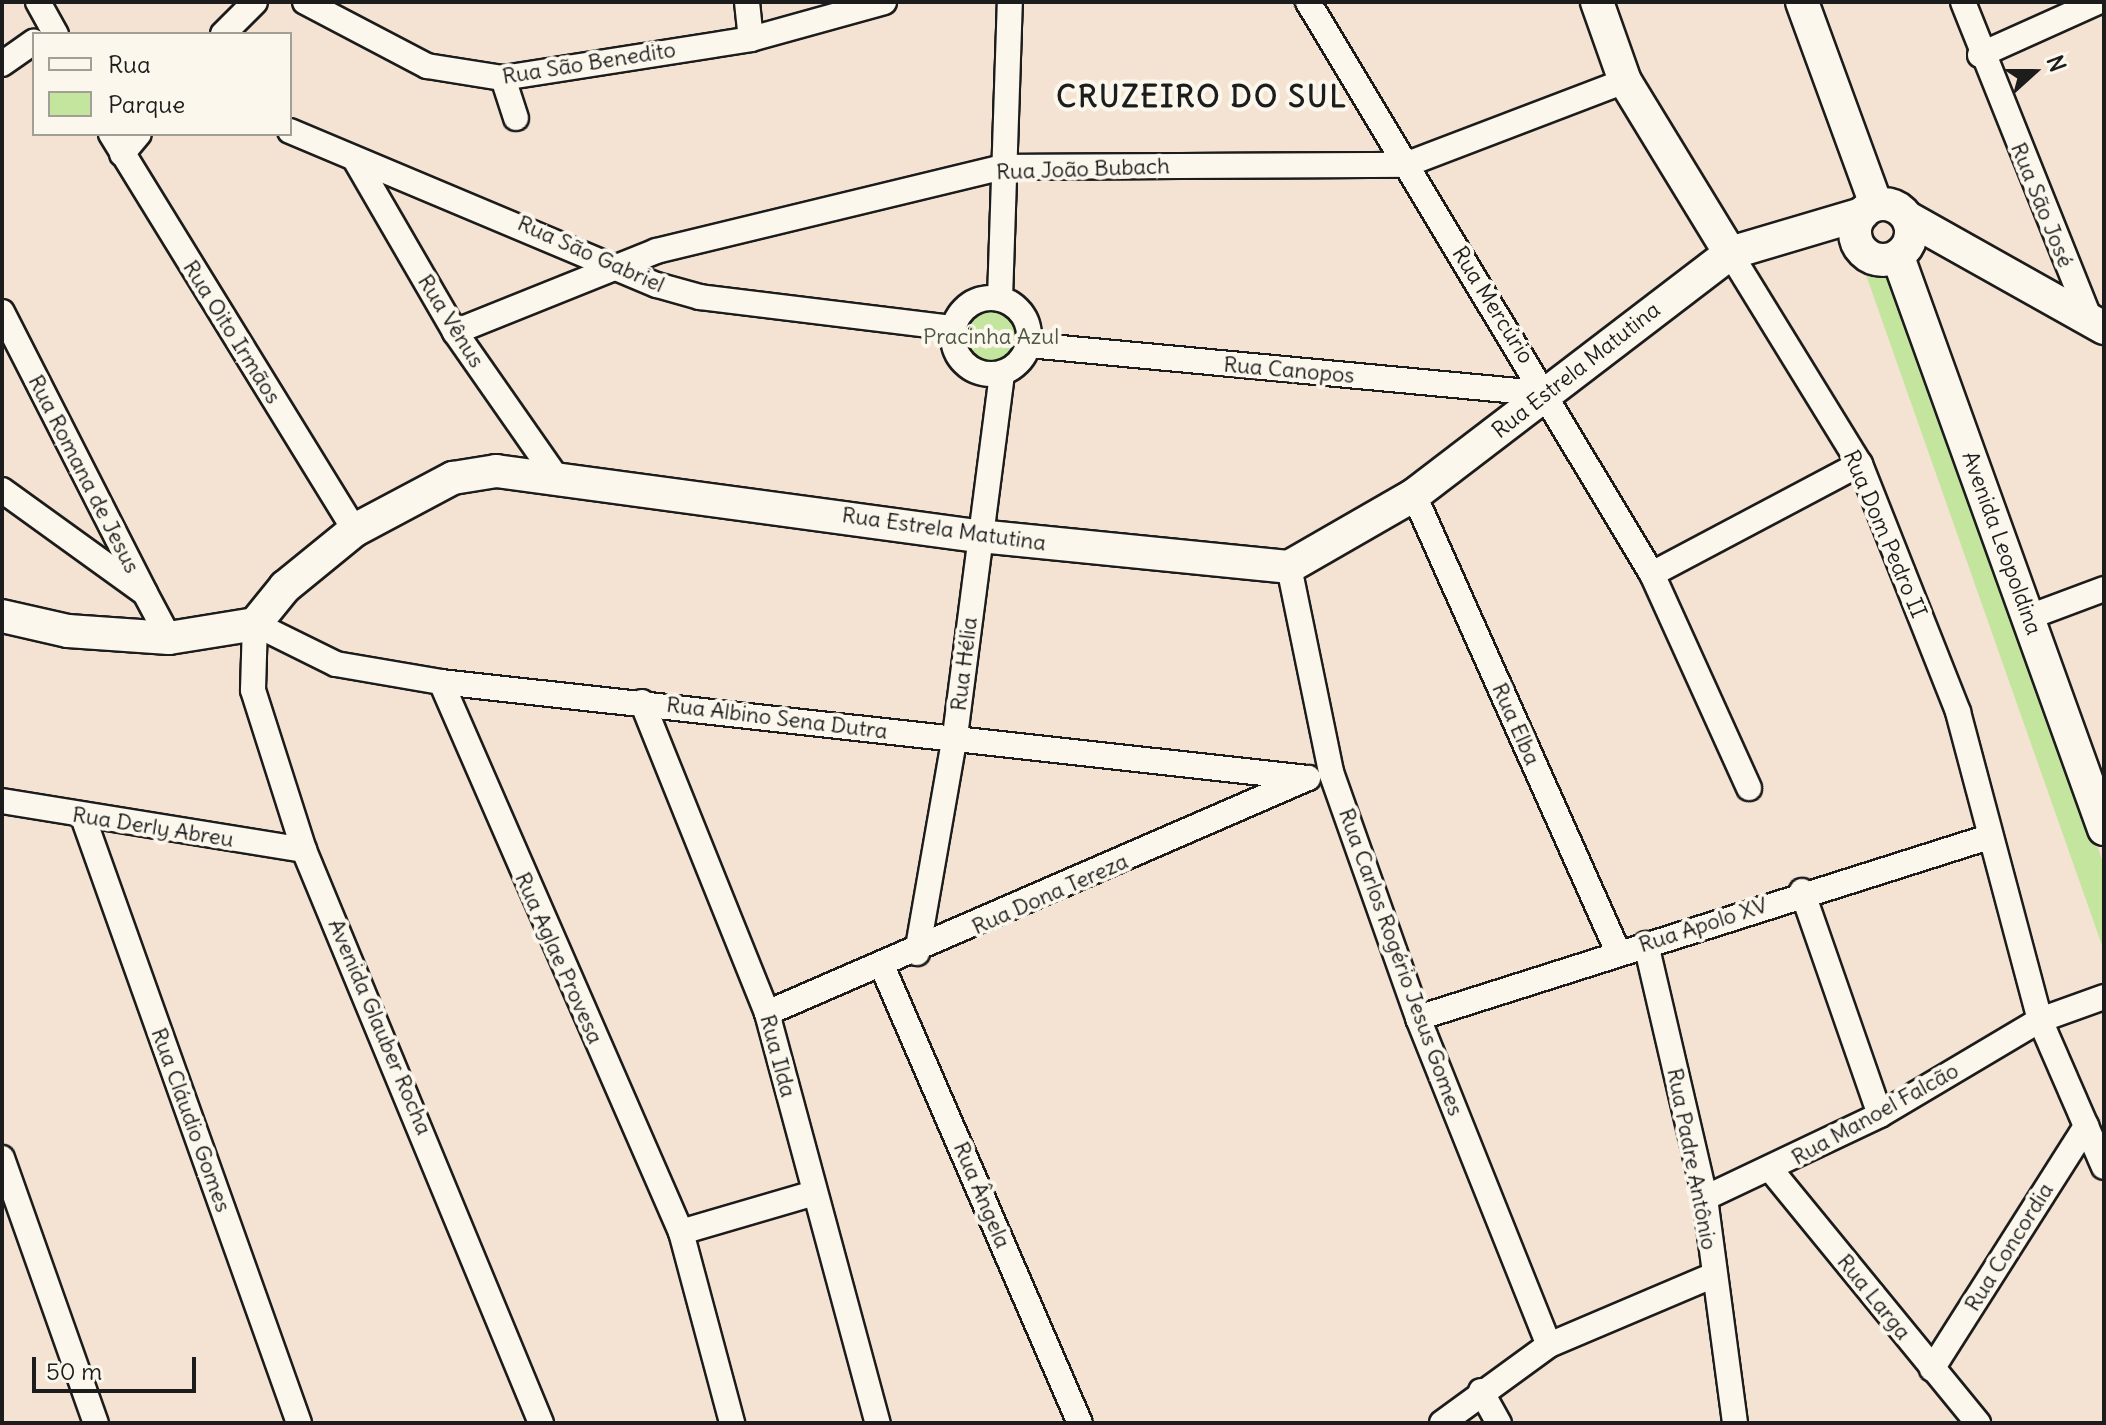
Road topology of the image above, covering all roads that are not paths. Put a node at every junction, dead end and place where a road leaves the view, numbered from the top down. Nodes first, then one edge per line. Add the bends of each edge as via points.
1 (38, 2) edge
2 (255, 2) edge
3 (305, 2) edge
4 (747, 2) edge
5 (884, 2) edge
6 (1010, 2) edge
7 (1308, 2) edge
8 (1597, 2) edge
9 (1802, 2) edge
10 (1963, 2) edge
11 (2098, 2) edge
12 (46, 32) edge
13 (225, 32) edge
14 (751, 39) junction
15 (32, 45) edge
16 (1980, 55) junction
17 (2, 64) edge
18 (503, 78) junction
19 (1625, 81) junction
20 (516, 118) dead end
21 (292, 132) edge
22 (117, 144) edge
23 (356, 161) junction
24 (1405, 165) junction
25 (1003, 167) junction
26 (1908, 218) junction
27 (1857, 220) junction
28 (1730, 253) junction
29 (1898, 257) junction
30 (612, 267) junction
31 (1000, 299) junction
32 (2, 312) edge
33 (2096, 322) edge
34 (954, 328) junction
35 (455, 332) junction
36 (1029, 345) junction
37 (1002, 373) junction
38 (1549, 394) junction
39 (1860, 464) junction
40 (554, 474) junction
41 (2, 490) edge
42 (1414, 495) junction
43 (355, 530) junction
44 (979, 536) junction
45 (1289, 567) junction
46 (1652, 574) junction
47 (2104, 589) edge
48 (145, 593) junction
49 (2, 616) edge
50 (2029, 617) junction
51 (255, 624) junction
52 (169, 638) junction
53 (441, 682) junction
54 (642, 702) junction
55 (955, 736) junction
56 (1320, 775) junction
57 (1749, 788) dead end
58 (2, 801) edge
59 (83, 817) junction
60 (2102, 820) edge
61 (1989, 837) junction
62 (304, 850) junction
63 (1802, 891) junction
64 (1646, 944) junction
65 (1618, 952) junction
66 (917, 953) junction
67 (883, 968) junction
68 (2104, 997) edge
69 (767, 1013) junction
70 (1418, 1018) junction
71 (2040, 1020) junction
72 (1880, 1115) junction
73 (2086, 1126) junction
74 (2, 1158) edge
75 (2104, 1167) edge
76 (1771, 1170) junction
77 (814, 1193) junction
78 (1705, 1198) junction
79 (681, 1232) junction
80 (1714, 1275) junction
81 (1549, 1345) junction
82 (1932, 1369) junction
83 (1481, 1391) junction
84 (96, 1423) edge
85 (299, 1423) edge
86 (541, 1423) edge
87 (732, 1423) edge
88 (878, 1423) edge
89 (1080, 1423) edge
90 (1442, 1423) edge
91 (1499, 1423) edge
92 (1735, 1423) edge
93 (1978, 1423) edge

1 - 12 street
2 - 13 street
3 - 18 street, Rua São Benedito via 427,66
4 - 14 street
5 - 14 street, Rua São Benedito
6 - 25 street
7 - 24 street, Rua Mercúrio
8 - 19 street, Rua Dom Pedro II
9 - 27 street
10 - 16 street, Rua São José
11 - 16 street
14 - 18 street, Rua São Benedito
15 - 17 street
16 - 33 street, Rua São José
18 - 20 street
19 - 24 street, Rua João Bubach
19 - 28 street, Rua Dom Pedro II
21 - 23 street, Rua São Gabriel
22 - 43 street, Rua Oito Irmãos
23 - 30 street, Rua São Gabriel via 403,173
23 - 35 street, Rua Vênus
24 - 25 street, Rua João Bubach
24 - 38 street, Rua Mercúrio
25 - 30 street, Rua João Bubach via 697,239
25 - 31 street
26 - 27 street
26 - 29 street via 1908,246
26 - 33 street
27 - 28 street, Rua Estrela Matutina
27 - 29 street via 1872,258
28 - 38 street, Rua Estrela Matutina
28 - 39 street, Rua Dom Pedro II
29 - 50 street, Avenida Leopoldina
30 - 34 street, Rua São Gabriel via 700,297
30 - 35 street, Rua João Bubach
31 - 34 street via 971,304
31 - 36 street via 1024,316
32 - 48 street, Rua Romana de Jesus
34 - 37 street via 966,365
35 - 40 street, Rua Vênus
36 - 37 street
36 - 38 street, Rua Canopos
37 - 44 street, Rua Hélia
38 - 42 street, Rua Estrela Matutina
38 - 46 street, Rua Mercúrio
39 - 46 street
39 - 61 street, Rua Dom Pedro II via 1958,712
40 - 43 street, Rua Estrela Matutina via 453,478
40 - 44 street, Rua Estrela Matutina
41 - 48 street
42 - 45 street, Rua Estrela Matutina
42 - 65 street, Rua Elba
43 - 51 street, Rua Estrela Matutina via 285,587
44 - 45 street, Rua Estrela Matutina
44 - 55 street, Rua Hélia
45 - 56 street, Rua Carlos Rogério Jesus Gomes
46 - 57 street, Rua Mercúrio
47 - 50 street
48 - 52 street, Rua Romana de Jesus
49 - 52 street via 68,631
50 - 60 street, Avenida Leopoldina
51 - 52 street
51 - 53 street, Rua Albino Sena Dutra via 336,664
51 - 62 street, Avenida Glauber Rocha via 253,690
53 - 54 street, Rua Albino Sena Dutra
53 - 79 street, Rua Aglae Provesa
54 - 55 street, Rua Albino Sena Dutra via 830,728
54 - 69 street, Rua Ilda
55 - 56 street, Rua Albino Sena Dutra
55 - 66 street, Rua Hélia
56 - 66 street, Rua Dona Tereza
56 - 70 street, Rua Carlos Rogério Jesus Gomes
58 - 59 street, Rua Derly Abreu
59 - 62 street, Rua Derly Abreu
59 - 85 street, Rua Cláudio Gomes
61 - 63 street, Rua Apolo XV
61 - 71 street, Rua Dom Pedro II
62 - 86 street, Avenida Glauber Rocha
63 - 64 street, Rua Apolo XV
63 - 72 street
64 - 65 street, Rua Apolo XV
64 - 78 street, Rua Padre Antônio
65 - 70 street, Rua Apolo XV
66 - 67 street, Rua Dona Tereza
67 - 69 street, Rua Dona Tereza
67 - 89 street, Rua Ângela
68 - 71 street
69 - 77 street, Rua Ilda
70 - 81 street, Rua Carlos Rogério Jesus Gomes
71 - 72 street, Rua Manoel Falcão
71 - 73 street, Rua Dom Pedro II
72 - 76 street, Rua Manoel Falcão
73 - 75 street, Rua Dom Pedro II
73 - 82 street, Rua Concordia
74 - 84 street
76 - 78 street, Rua Manoel Falcão
76 - 82 street, Rua Larga
77 - 79 street
77 - 88 street, Rua Ilda
78 - 80 street, Rua Padre Antônio
79 - 87 street, Rua Aglae Provesa
80 - 81 street
80 - 92 street, Rua Padre Antônio
81 - 83 street
82 - 93 street, Rua Larga
83 - 90 street
83 - 91 street

